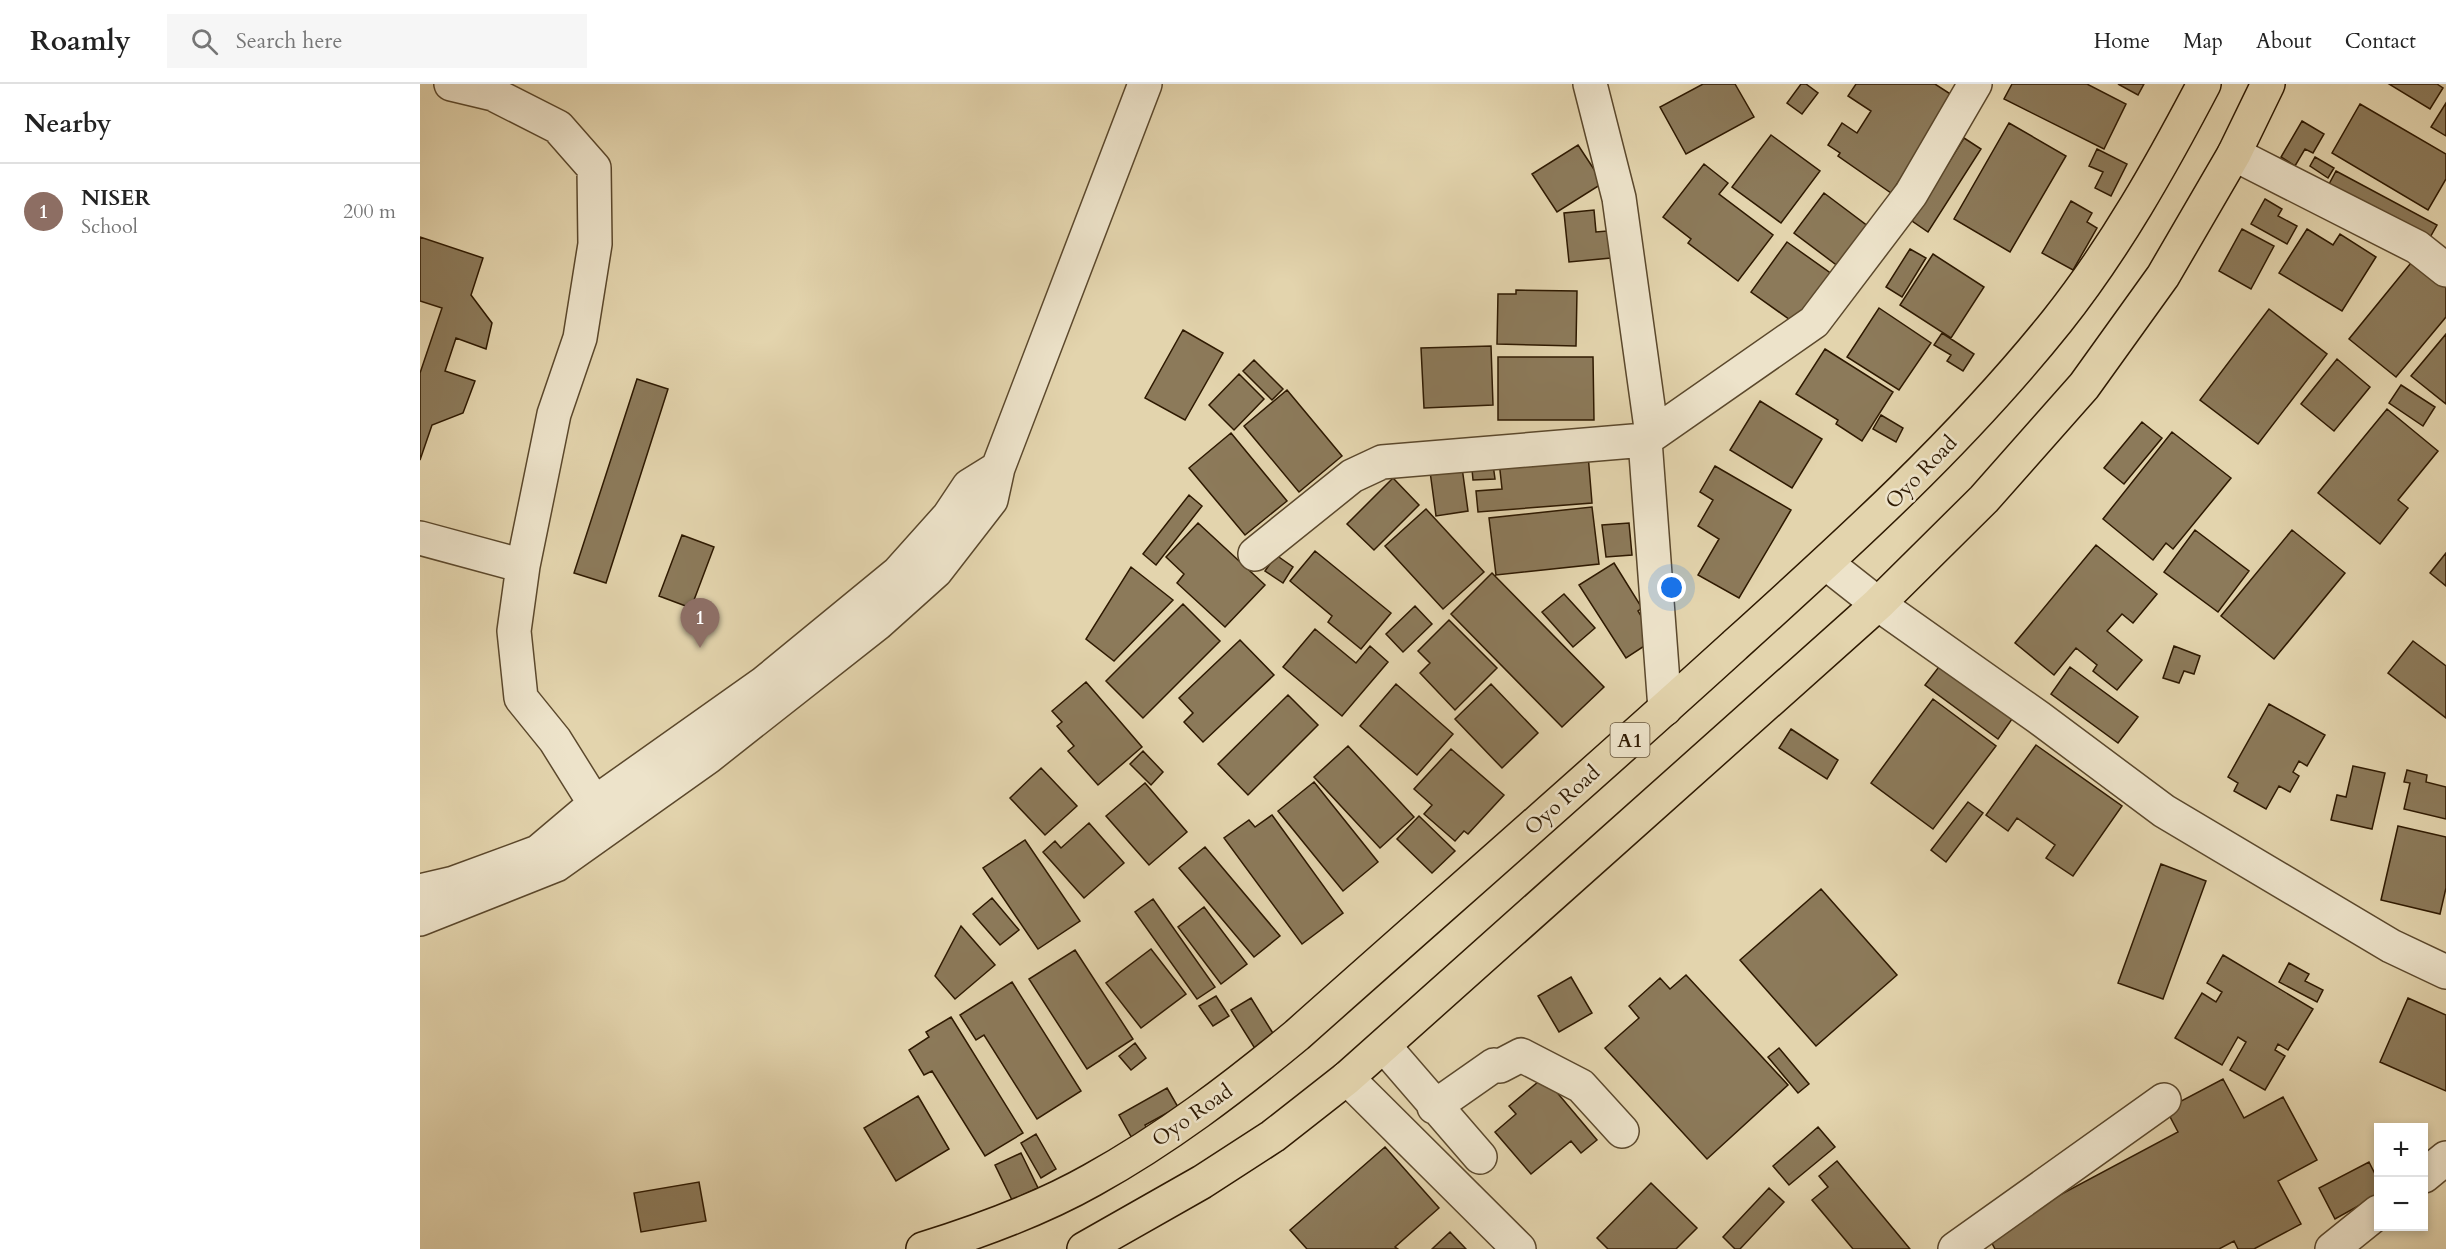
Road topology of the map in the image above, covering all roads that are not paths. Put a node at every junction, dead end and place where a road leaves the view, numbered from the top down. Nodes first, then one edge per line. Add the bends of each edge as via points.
1 (451, 84) edge
2 (1145, 84) edge
3 (1590, 84) edge
4 (1975, 84) edge
5 (2204, 84) edge
6 (2268, 84) edge
7 (2234, 154) junction
8 (2446, 270) edge
9 (1648, 438) junction
10 (998, 468) junction
11 (420, 538) edge
12 (1255, 554) dead end
13 (1826, 563) junction
14 (523, 566) junction
15 (1878, 604) junction
16 (1665, 709) junction
17 (595, 804) junction
18 (420, 891) edge
19 (420, 919) edge
20 (2446, 972) edge
21 (1384, 1046) junction
22 (1347, 1078) junction
23 (2164, 1100) dead end
24 (1434, 1107) junction
25 (1622, 1131) dead end
26 (1480, 1157) dead end
27 (2446, 1158) edge
28 (2428, 1173) edge
29 (2374, 1216) edge
30 (936, 1247) edge
31 (1084, 1249) edge
32 (1519, 1249) edge
33 (1955, 1249) edge
34 (2332, 1249) edge

1 - 14 street via 493,93 558,127 594,168 595,244 580,338 554,414
2 - 10 street
3 - 9 street via 1619,198
4 - 9 street via 1911,194 1814,322
5 - 13 highway, Oyo Road / A1 via 2111,245 2058,319 1943,450
6 - 7 highway
7 - 8 street via 2417,247
7 - 15 highway via 2163,276 2084,386 1984,499
9 - 12 street via 1382,462 1352,476
9 - 16 street
10 - 17 street via 969,486 949,516 898,573 764,683
10 - 19 street via 991,500 936,571 878,623 708,757 556,865
11 - 14 street
13 - 15 street
13 - 16 highway, Oyo Road / A1
14 - 17 street via 514,631 521,698 555,740
15 - 20 street via 2164,811 2391,946
15 - 21 highway
16 - 30 highway, Oyo Road / A1 via 1230,1090 1092,1180 1030,1210
17 - 18 street via 538,852 454,883
21 - 22 highway
21 - 24 street
22 - 31 highway via 1273,1136 1202,1182
22 - 32 street
23 - 33 street
24 - 25 street via 1494,1065 1500,1066 1521,1055 1581,1086
24 - 26 street
27 - 28 street
29 - 34 street

